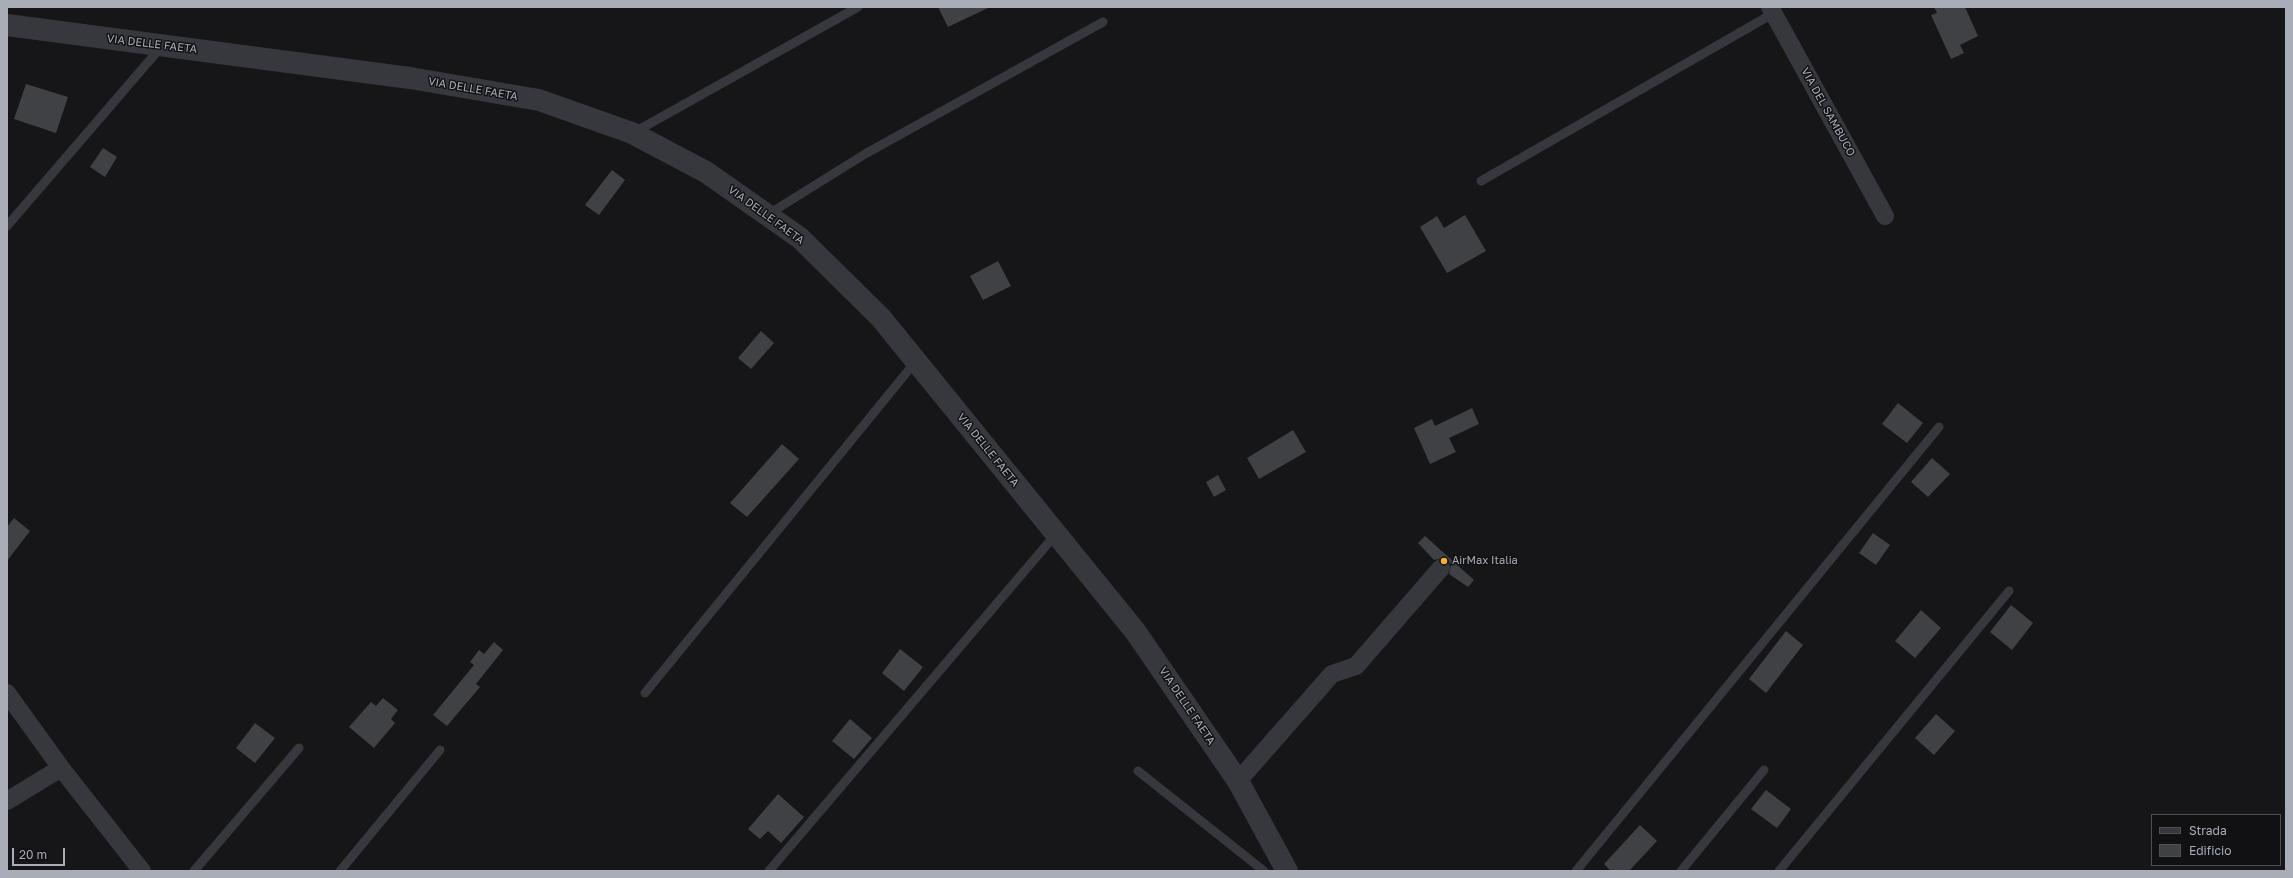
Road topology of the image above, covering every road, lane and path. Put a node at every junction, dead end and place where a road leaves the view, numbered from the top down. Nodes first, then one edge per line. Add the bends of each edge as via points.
1 (858, 7) edge
2 (1772, 10) edge
3 (1103, 22) dead end
4 (7, 25) edge
5 (163, 45) junction
6 (632, 133) junction
7 (1481, 182) dead end
8 (768, 215) junction
9 (1885, 216) dead end
10 (7, 226) edge
11 (916, 361) junction
12 (1939, 427) dead end
13 (1056, 534) junction
14 (1441, 568) dead end
15 (2009, 591) dead end
16 (7, 693) edge
17 (645, 693) dead end
18 (299, 748) dead end
19 (440, 750) dead end
20 (62, 768) junction
21 (1764, 770) dead end
22 (1138, 771) dead end
23 (1238, 781) junction
24 (7, 801) edge
25 (142, 871) edge
26 (194, 871) edge
27 (340, 871) edge
28 (769, 871) edge
29 (1264, 871) edge
30 (1287, 871) edge
31 (1576, 871) edge
32 (1682, 871) edge
33 (1779, 871) edge

1 - 6 lane
2 - 7 lane
2 - 9 street, VIA DEL SAMBUCO
3 - 8 lane via 865,154
4 - 5 street, VIA DELLE FAETA
5 - 6 street, VIA DELLE FAETA via 410,78 539,100
5 - 10 lane
6 - 8 street, VIA DELLE FAETA via 706,172
8 - 11 street, VIA DELLE FAETA via 805,244 881,318
11 - 13 street, VIA DELLE FAETA
11 - 17 lane
12 - 31 lane
13 - 23 street, VIA DELLE FAETA via 1135,631
13 - 28 lane
14 - 23 street via 1356,666 1332,674
15 - 33 lane
16 - 20 street
18 - 26 lane
19 - 27 lane
20 - 24 street
20 - 25 street
21 - 32 lane
22 - 29 lane
23 - 30 street, VIA DELLE FAETA

